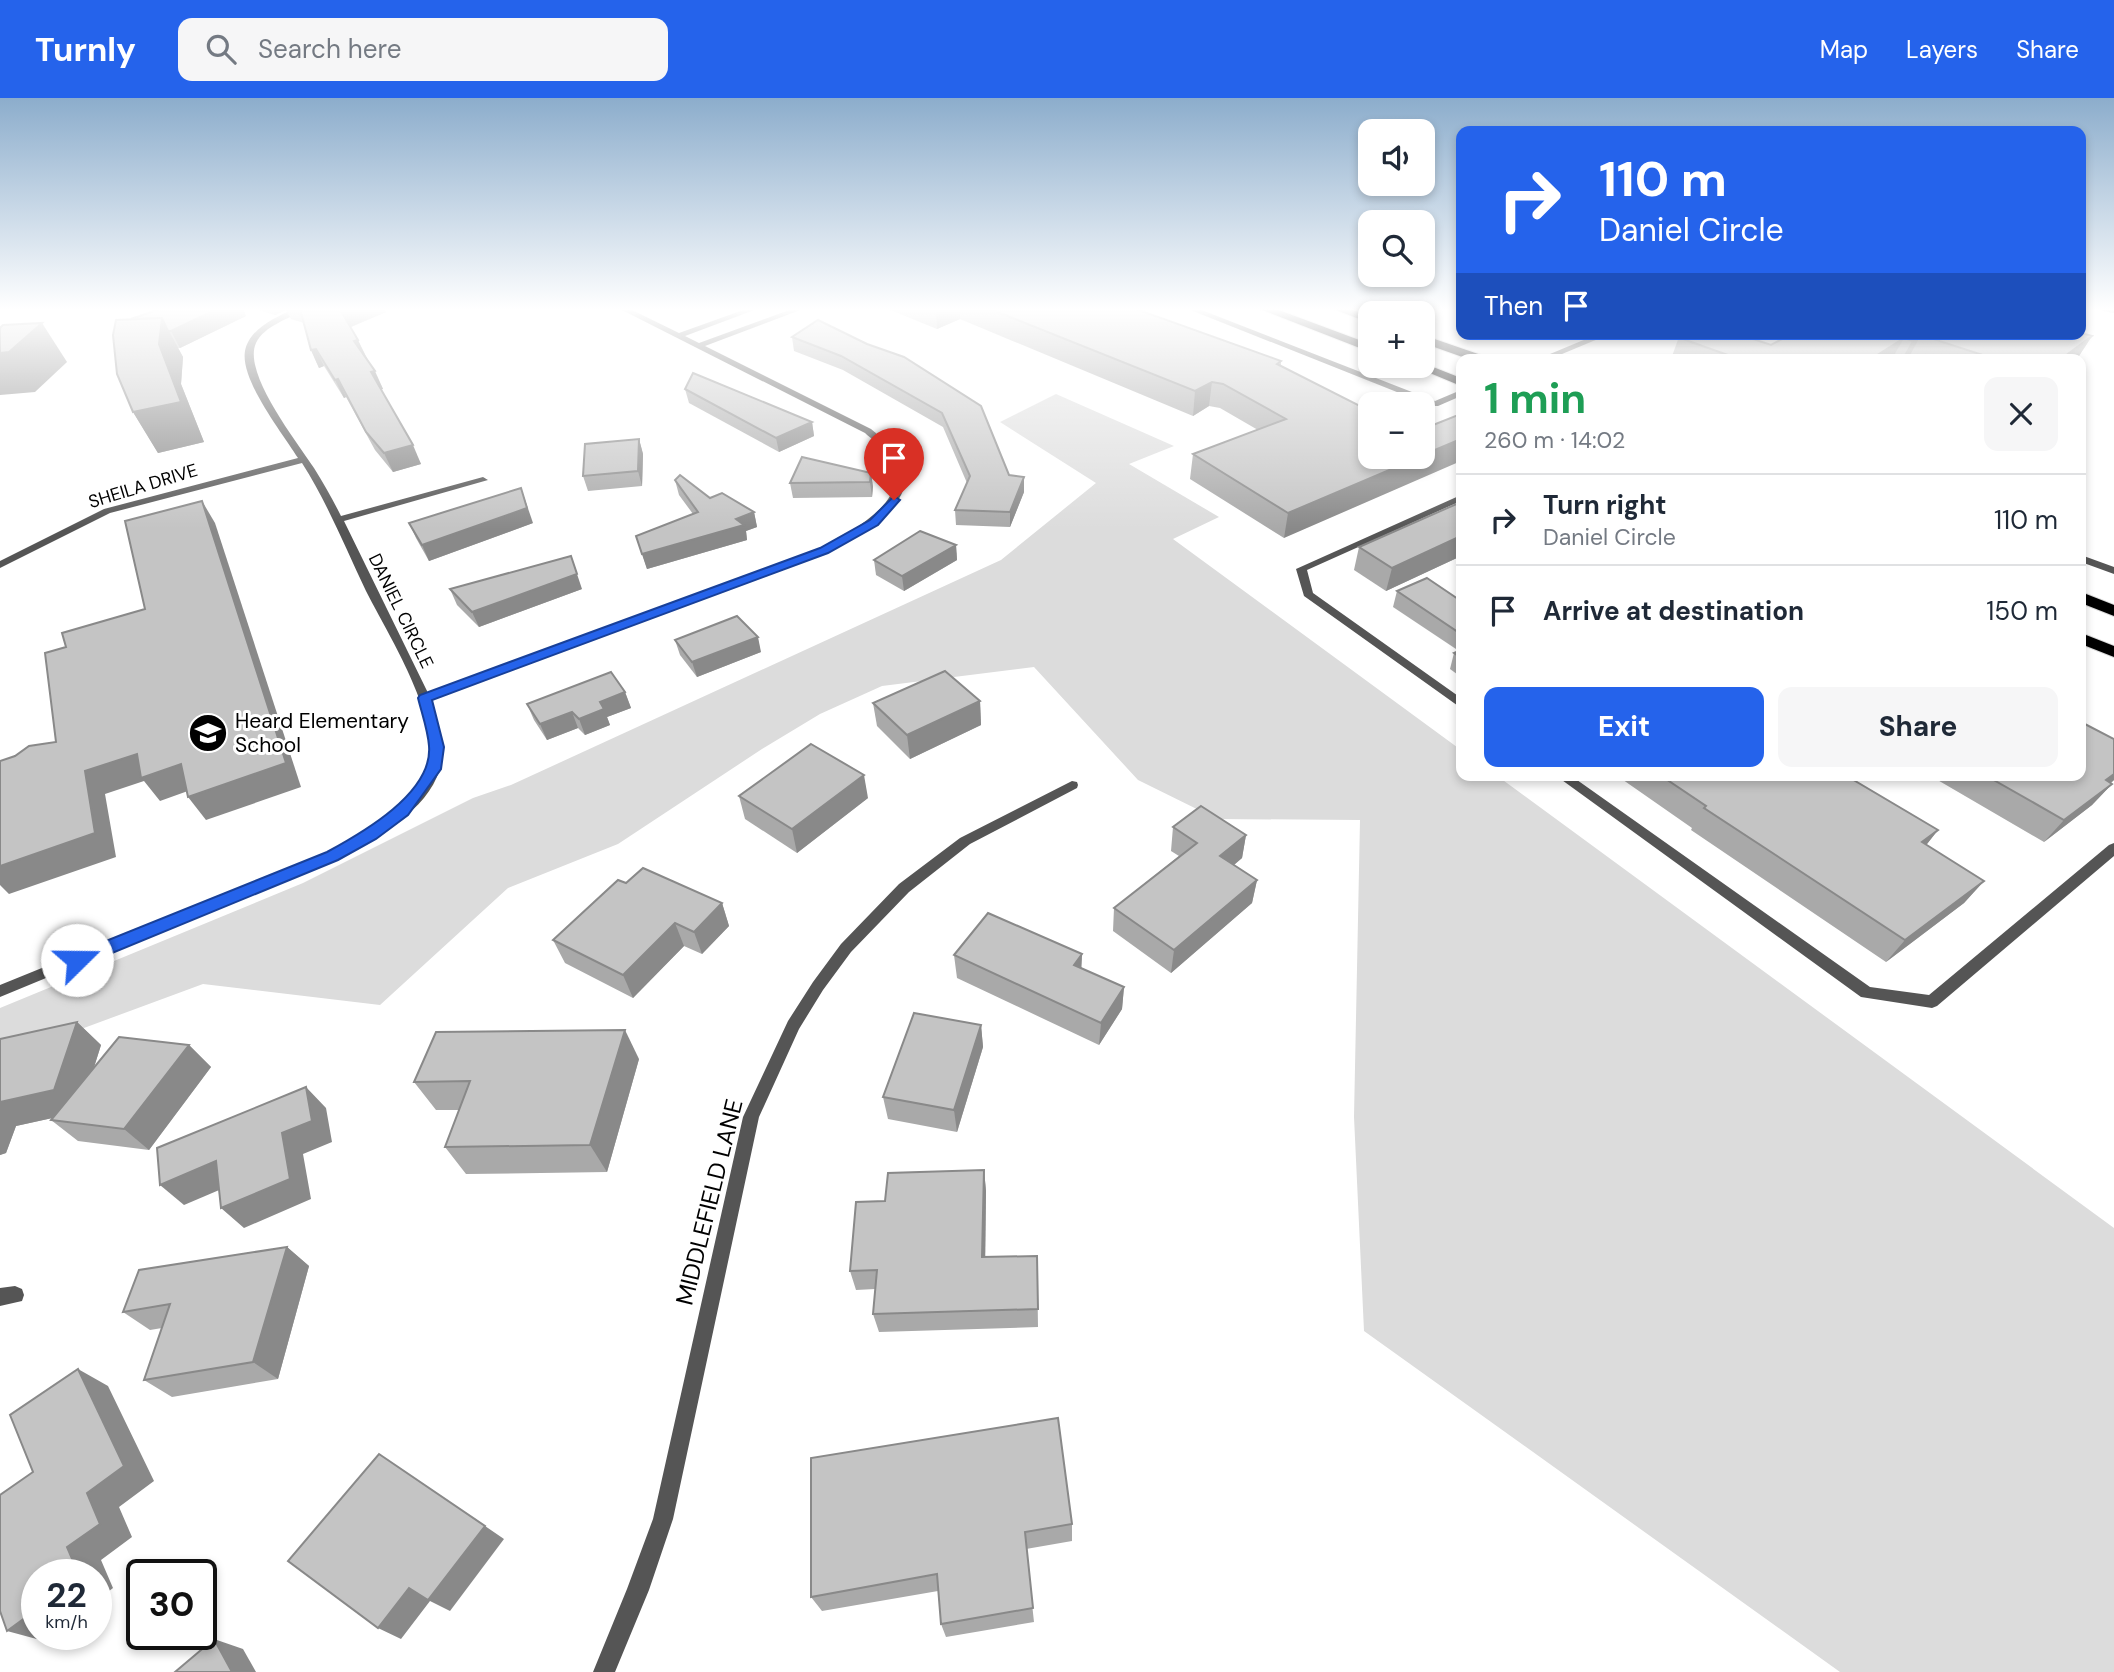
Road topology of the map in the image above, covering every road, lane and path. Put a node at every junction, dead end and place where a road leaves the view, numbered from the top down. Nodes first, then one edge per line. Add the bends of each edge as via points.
1 (260, 382) edge
2 (773, 382) edge
3 (1380, 382) edge
4 (1456, 395) edge
5 (303, 460) junction
6 (483, 480) dead end
7 (1456, 500) edge
8 (337, 520) junction
9 (2086, 560) edge
10 (0, 565) edge
11 (2114, 571) edge
12 (2086, 599) edge
13 (2114, 611) edge
14 (2086, 640) edge
15 (2113, 652) edge
16 (425, 698) junction
17 (1456, 700) edge
18 (1569, 781) edge
19 (1072, 785) dead end
20 (2114, 848) edge
21 (0, 991) edge
22 (604, 1672) edge

1 - 5 street, DANIEL CIRCLE
2 - 16 street, DANIEL CIRCLE via 853,422 893,453 900,471 899,489 887,510 861,531 797,561
3 - 4 street via 1435,404
5 - 8 street, DANIEL CIRCLE
5 - 10 street, SHEILA DRIVE via 107,511
6 - 8 street
7 - 17 street via 1301,569 1308,594
8 - 16 street, DANIEL CIRCLE
9 - 11 street
12 - 13 highway
14 - 15 highway
16 - 21 street via 437,747 433,769 402,812 370,835 332,856
18 - 20 street via 1866,993 1932,1002
19 - 22 street, MIDDLEFIELD LANE via 965,841 904,888 846,948 793,1026 751,1117 663,1518

